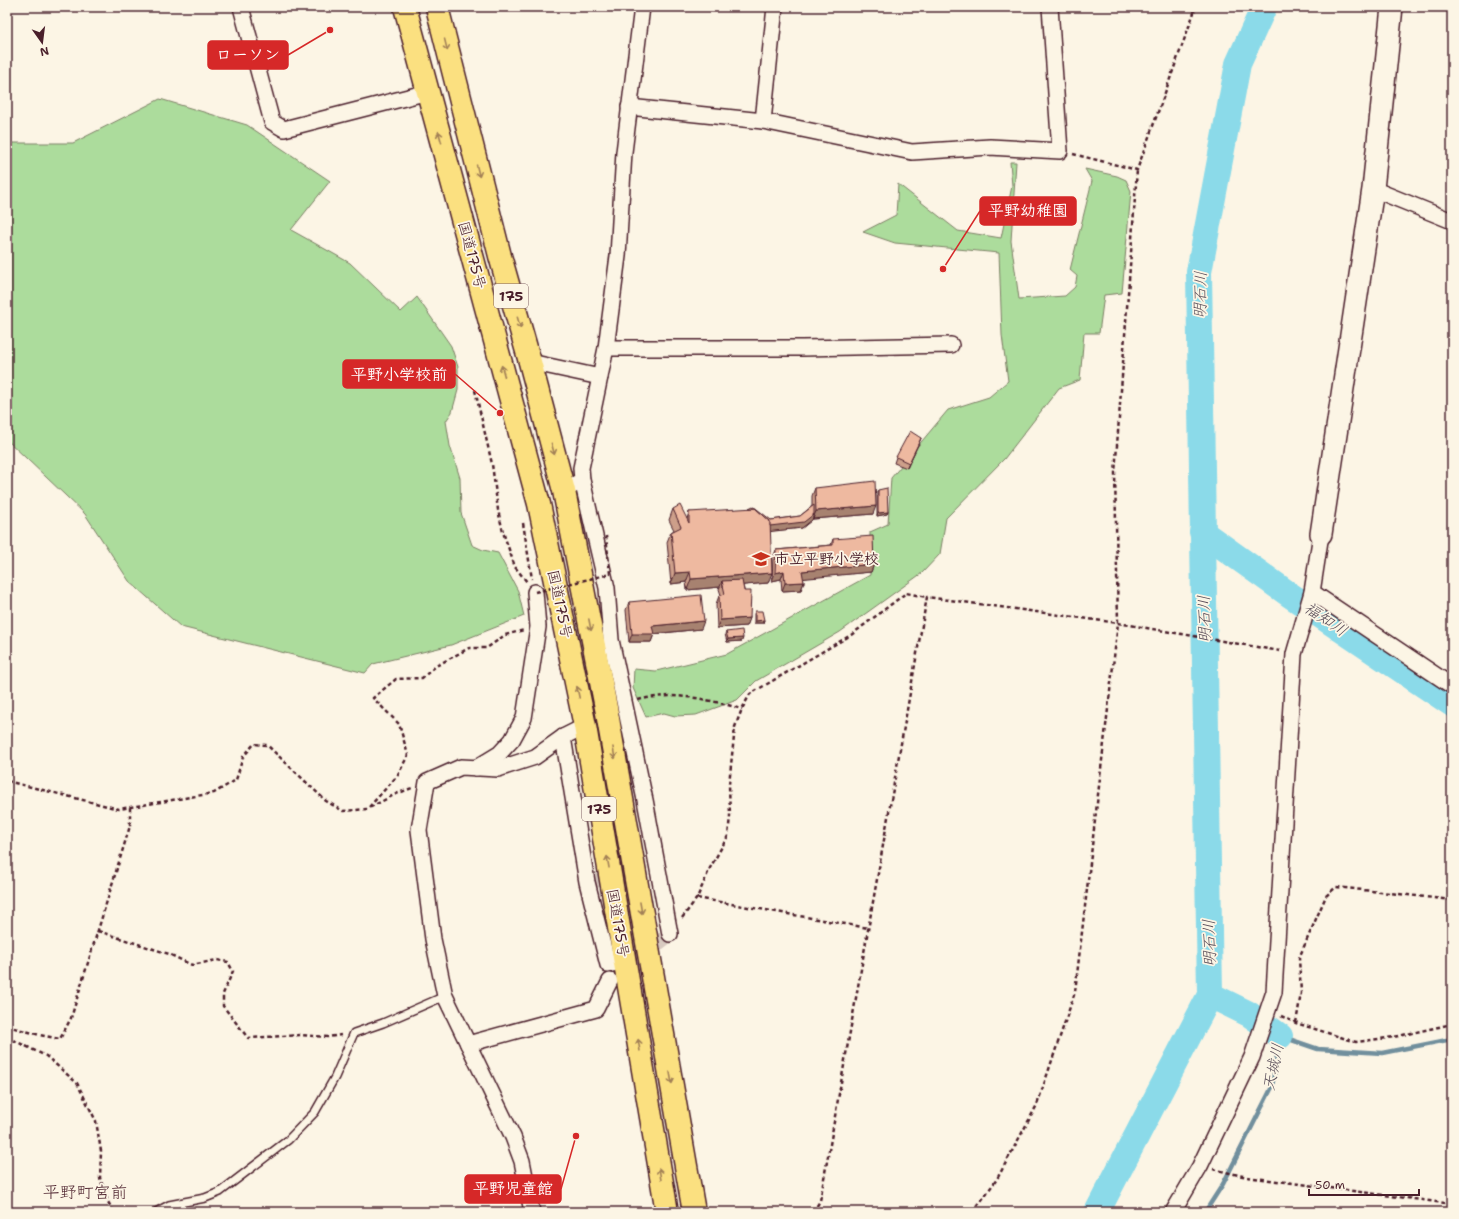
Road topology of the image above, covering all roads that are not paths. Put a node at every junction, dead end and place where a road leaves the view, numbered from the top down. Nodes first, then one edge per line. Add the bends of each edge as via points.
1 (241, 7) edge
2 (405, 7) edge
3 (437, 7) edge
4 (642, 7) edge
5 (775, 7) edge
6 (1050, 7) edge
7 (1392, 7) edge
8 (428, 92) junction
9 (629, 107) junction
10 (763, 120) junction
11 (1373, 189) junction
12 (1452, 221) edge
13 (951, 345) dead end
14 (606, 348) junction
15 (530, 362) junction
16 (600, 377) junction
17 (573, 485) junction
18 (1322, 534) joint
19 (534, 592) road end
20 (1312, 592) junction
21 (1452, 686) edge
22 (585, 726) junction
23 (564, 737) junction
24 (475, 768) junction
25 (670, 934) road end
26 (625, 961) junction
27 (610, 981) tunnel mouth
28 (445, 996) junction
29 (468, 1044) junction
30 (156, 1212) edge
31 (532, 1212) edge
32 (667, 1212) edge
33 (694, 1212) edge
34 (1173, 1212) edge

1 - 8 street via 272,122 284,129
2 - 8 highway, 国道175号 / 175
3 -> 15 highway, 国道175号 / 175 via 500,256
4 - 9 street
5 - 10 street
6 - 10 street via 1060,151 990,147 912,152
7 - 11 street
22 -> 8 highway, 国道175号 / 175 via 539,504
9 - 10 street
9 - 14 street via 618,256
11 - 12 street
11 - 18 street
13 - 14 street
14 - 16 street
15 - 16 street
15 -> 17 highway, 国道175号 / 175
16 - 17 street via 580,468
17 - 25 street via 607,588 611,640
17 -> 33 highway, 国道175号 / 175 via 607,713
18 - 20 street
19 - 24 street via 538,627 524,718 512,740 499,754
20 - 21 street
20 - 34 street via 1294,654 1274,992 1252,1057 1200,1166
22 - 23 street
26 -> 22 highway, 国道175号 / 175
23 - 24 street via 534,757 498,769
23 - 26 street via 587,882 608,965
24 - 28 street via 461,767 426,782 419,830 433,939
32 -> 26 highway, 国道175号 / 175
27 - 29 street via 596,1008
28 - 29 street
28 - 30 lane via 383,1023 354,1032 335,1078 315,1112 288,1140 220,1192 205,1198 169,1205
29 - 31 street via 513,1137 522,1161

